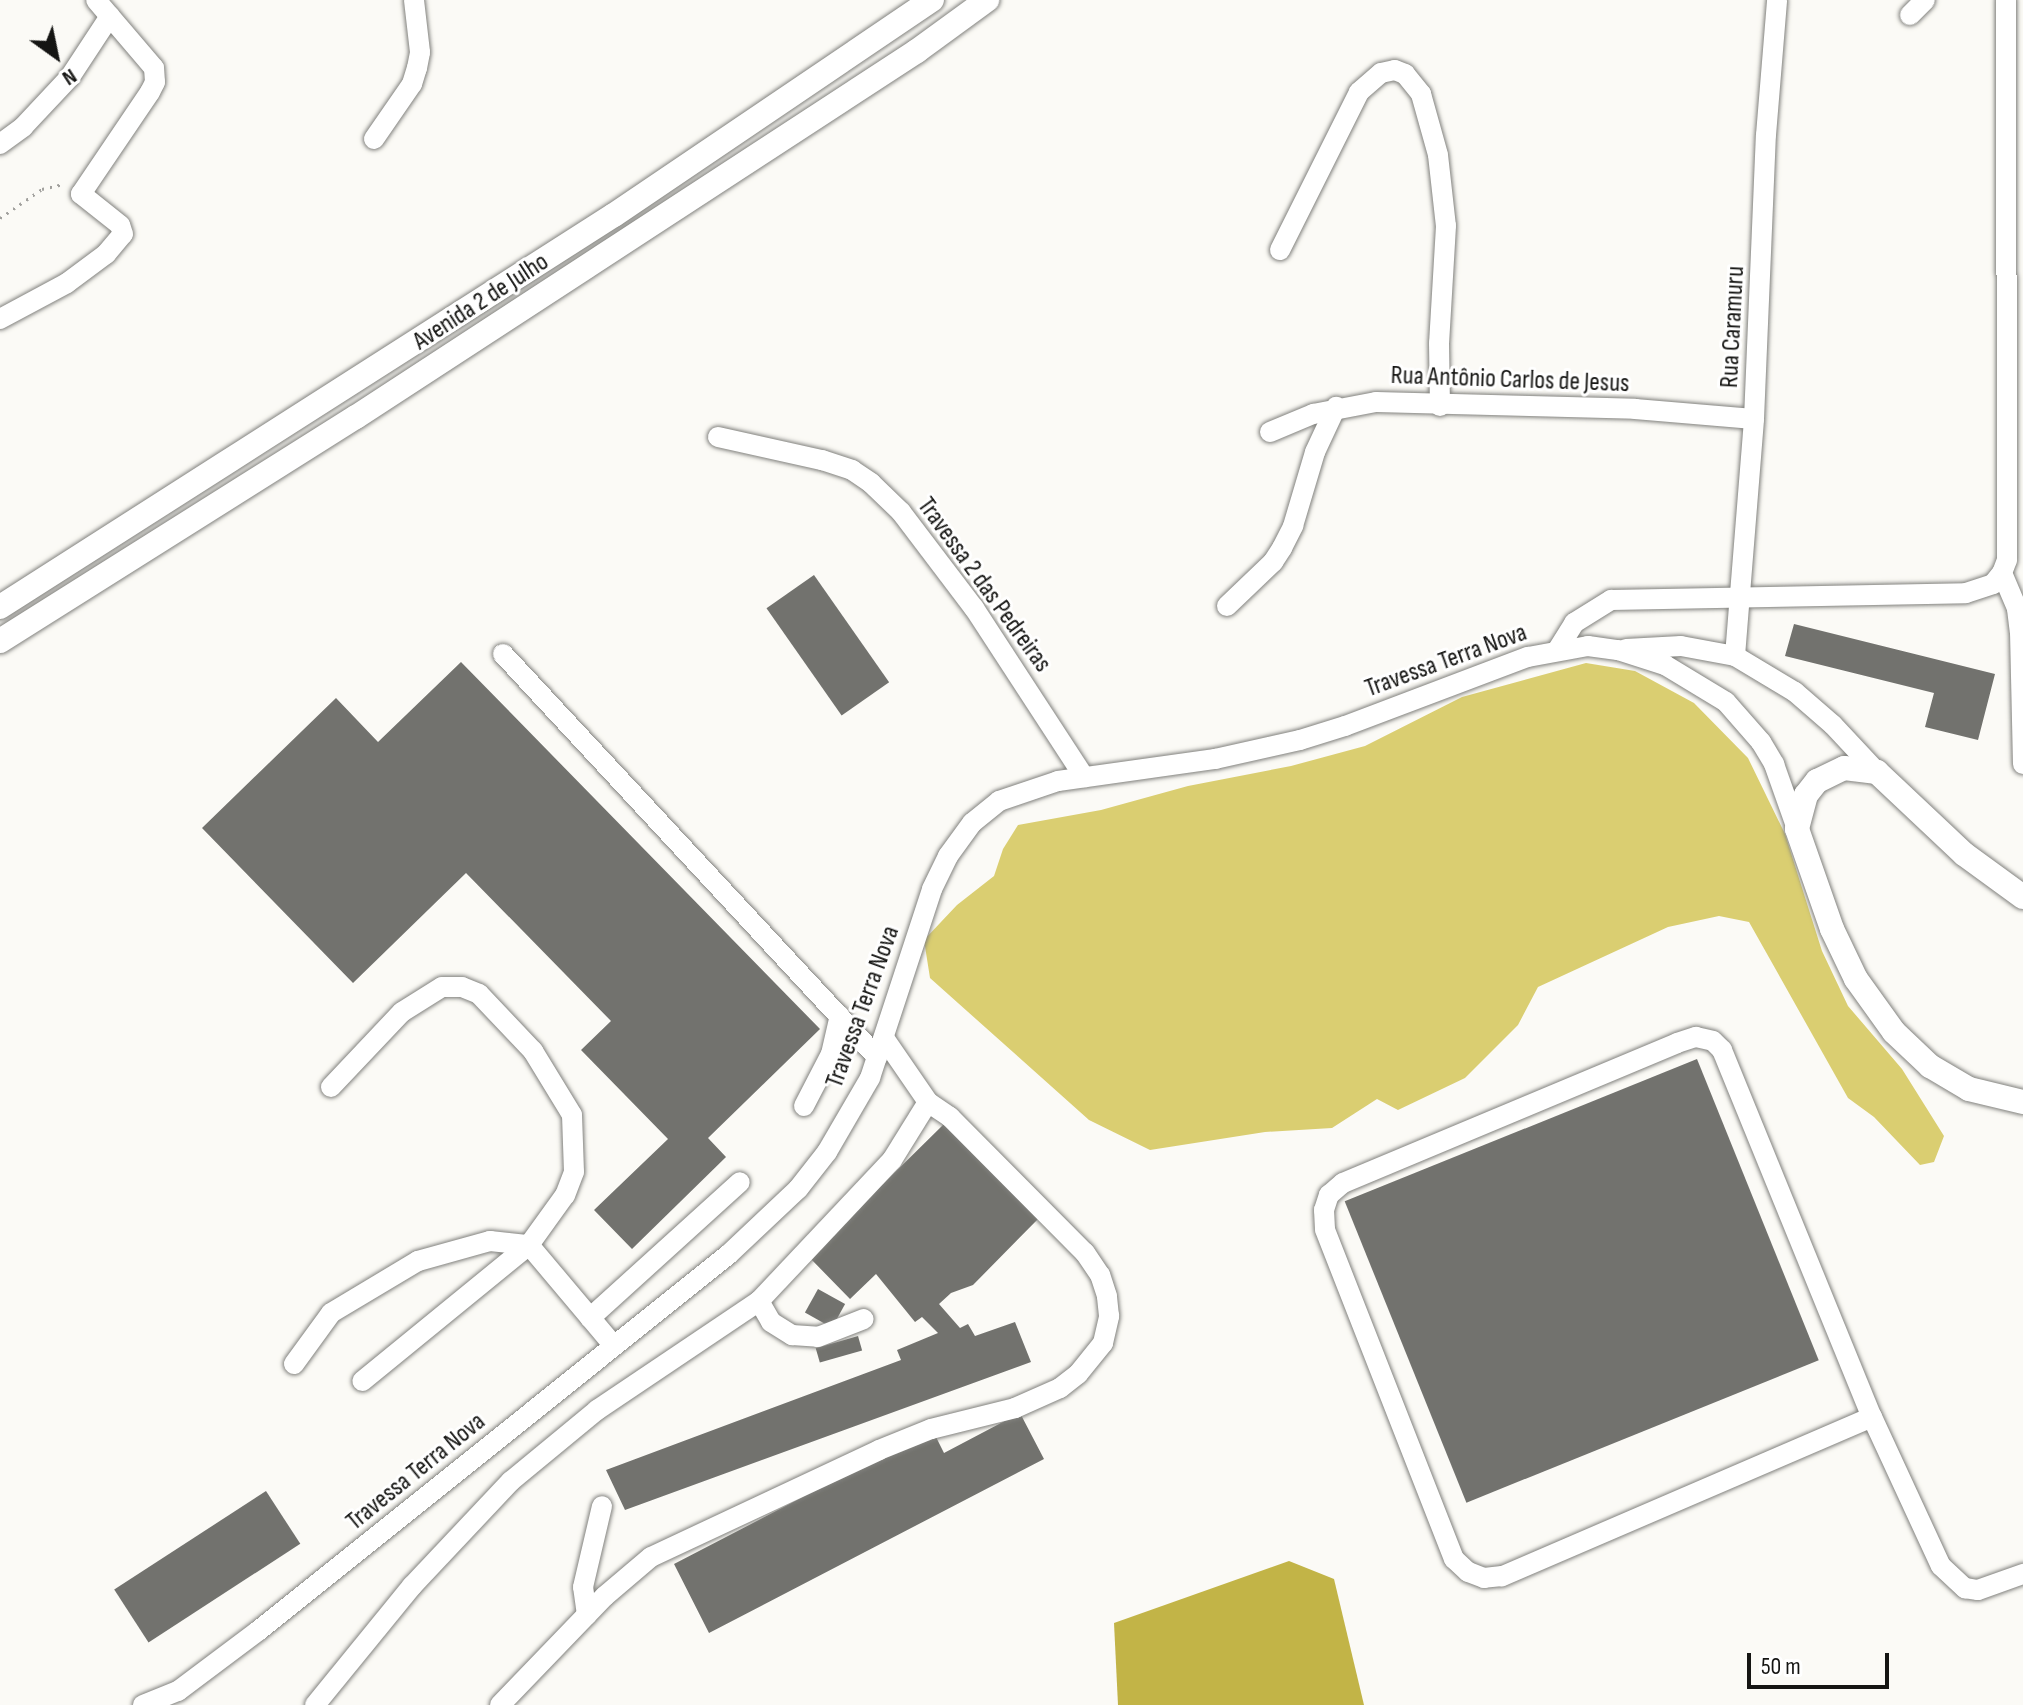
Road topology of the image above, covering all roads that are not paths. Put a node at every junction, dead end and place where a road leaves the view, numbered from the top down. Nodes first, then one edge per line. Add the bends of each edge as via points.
1 (96, 0) edge
2 (414, 0) edge
3 (932, 0) edge
4 (987, 0) edge
5 (1777, 0) edge
6 (1925, 0) edge
7 (2006, 0) edge
8 (1910, 15) dead end
9 (110, 16) junction
10 (374, 139) dead end
11 (0, 144) edge
12 (1280, 250) dead end
13 (0, 319) edge
14 (1440, 406) junction
15 (1336, 407) junction
16 (1754, 419) junction
17 (1270, 432) dead end
18 (718, 437) dead end
19 (2002, 573) junction
20 (1740, 598) junction
21 (1227, 606) dead end
22 (0, 607) edge
23 (2021, 634) edge
24 (0, 641) edge
25 (1558, 649) junction
26 (1618, 650) junction
27 (503, 654) dead end
28 (1735, 656) junction
29 (2023, 764) edge
30 (1877, 772) junction
31 (1084, 777) junction
32 (1797, 829) junction
33 (2023, 897) edge
34 (840, 1016) junction
35 (881, 1047) junction
36 (331, 1087) dead end
37 (928, 1102) junction
38 (2023, 1102) edge
39 (804, 1106) dead end
40 (740, 1182) dead end
41 (529, 1245) junction
42 (759, 1301) junction
43 (590, 1318) junction
44 (864, 1319) dead end
45 (614, 1346) junction
46 (294, 1364) dead end
47 (362, 1381) dead end
48 (1872, 1417) junction
49 (602, 1506) dead end
50 (2023, 1574) edge
51 (587, 1615) junction
52 (225, 1657) junction
53 (143, 1705) edge
54 (183, 1705) edge
55 (315, 1705) edge
56 (500, 1705) edge

1 - 9 street
2 - 10 street via 417,68 412,84
3 - 22 main road, Avenida 2 de Julho via 614,215
4 - 24 main road, Avenida 2 de Julho via 356,417
5 - 16 street, Rua Caramuru
6 - 8 street
7 - 19 street via 2007,560
9 - 11 street via 70,77
9 - 13 street via 154,68 155,82 81,194 120,225 123,234 67,283
12 - 14 street via 1359,92 1381,73 1405,74 1421,94 1438,155 1446,226
14 - 15 street, Rua Antônio Carlos de Jesus via 1376,402
14 - 16 street, Rua Antônio Carlos de Jesus via 1635,409
15 - 17 street, Rua Antônio Carlos de Jesus
15 - 21 street via 1282,548
16 - 20 street, Rua Caramuru
18 - 31 street, Travessa 2 das Pedreiras via 822,460 871,483 901,512 974,608
19 - 20 street via 1993,584 1966,593
19 - 23 street
20 - 25 street via 1611,600 1574,623
20 - 28 street, Rua Caramuru
23 - 29 street
25 - 26 street, Travessa Terra Nova
25 - 31 street, Travessa Terra Nova via 1300,740 1215,759
26 - 28 street via 1681,646
26 - 32 street via 1665,665 1726,702 1774,764
27 - 34 street
28 - 30 street via 1795,692
30 - 32 main road via 1844,768 1817,781 1806,795
30 - 33 main road via 1964,854
31 - 35 street, Travessa Terra Nova via 1016,793 983,813 960,838 932,889
32 - 38 main road via 1832,929 1856,979 1894,1032 1930,1066 1969,1089
34 - 35 street
34 - 39 street via 831,1054
35 - 37 street
35 - 45 street, Travessa Terra Nova via 847,1121 798,1189 729,1254
36 - 41 street via 421,998 442,987 479,994 533,1051 572,1115 574,1172 565,1195
37 - 42 street via 892,1160
37 - 51 street via 950,1117 1085,1253 1107,1296 1103,1343 1060,1388 1015,1408 931,1429 879,1450 674,1544 639,1566
40 - 43 street
41 - 43 street
41 - 46 street via 490,1241 418,1261 331,1313
41 - 47 street
42 - 44 street via 771,1322 792,1335 818,1337
42 - 55 street via 597,1410 511,1481 412,1586
43 - 45 street
45 - 52 street, Travessa Terra Nova
48 - 48 street via 1722,1050 1713,1041 1696,1037 1677,1043 1343,1183 1329,1195 1325,1229 1454,1559 1468,1572 1484,1578 1502,1576
48 - 50 street via 1949,1578 1978,1590
49 - 51 street via 583,1587
51 - 56 street
52 - 53 street, Travessa Terra Nova via 178,1691
52 - 54 street

